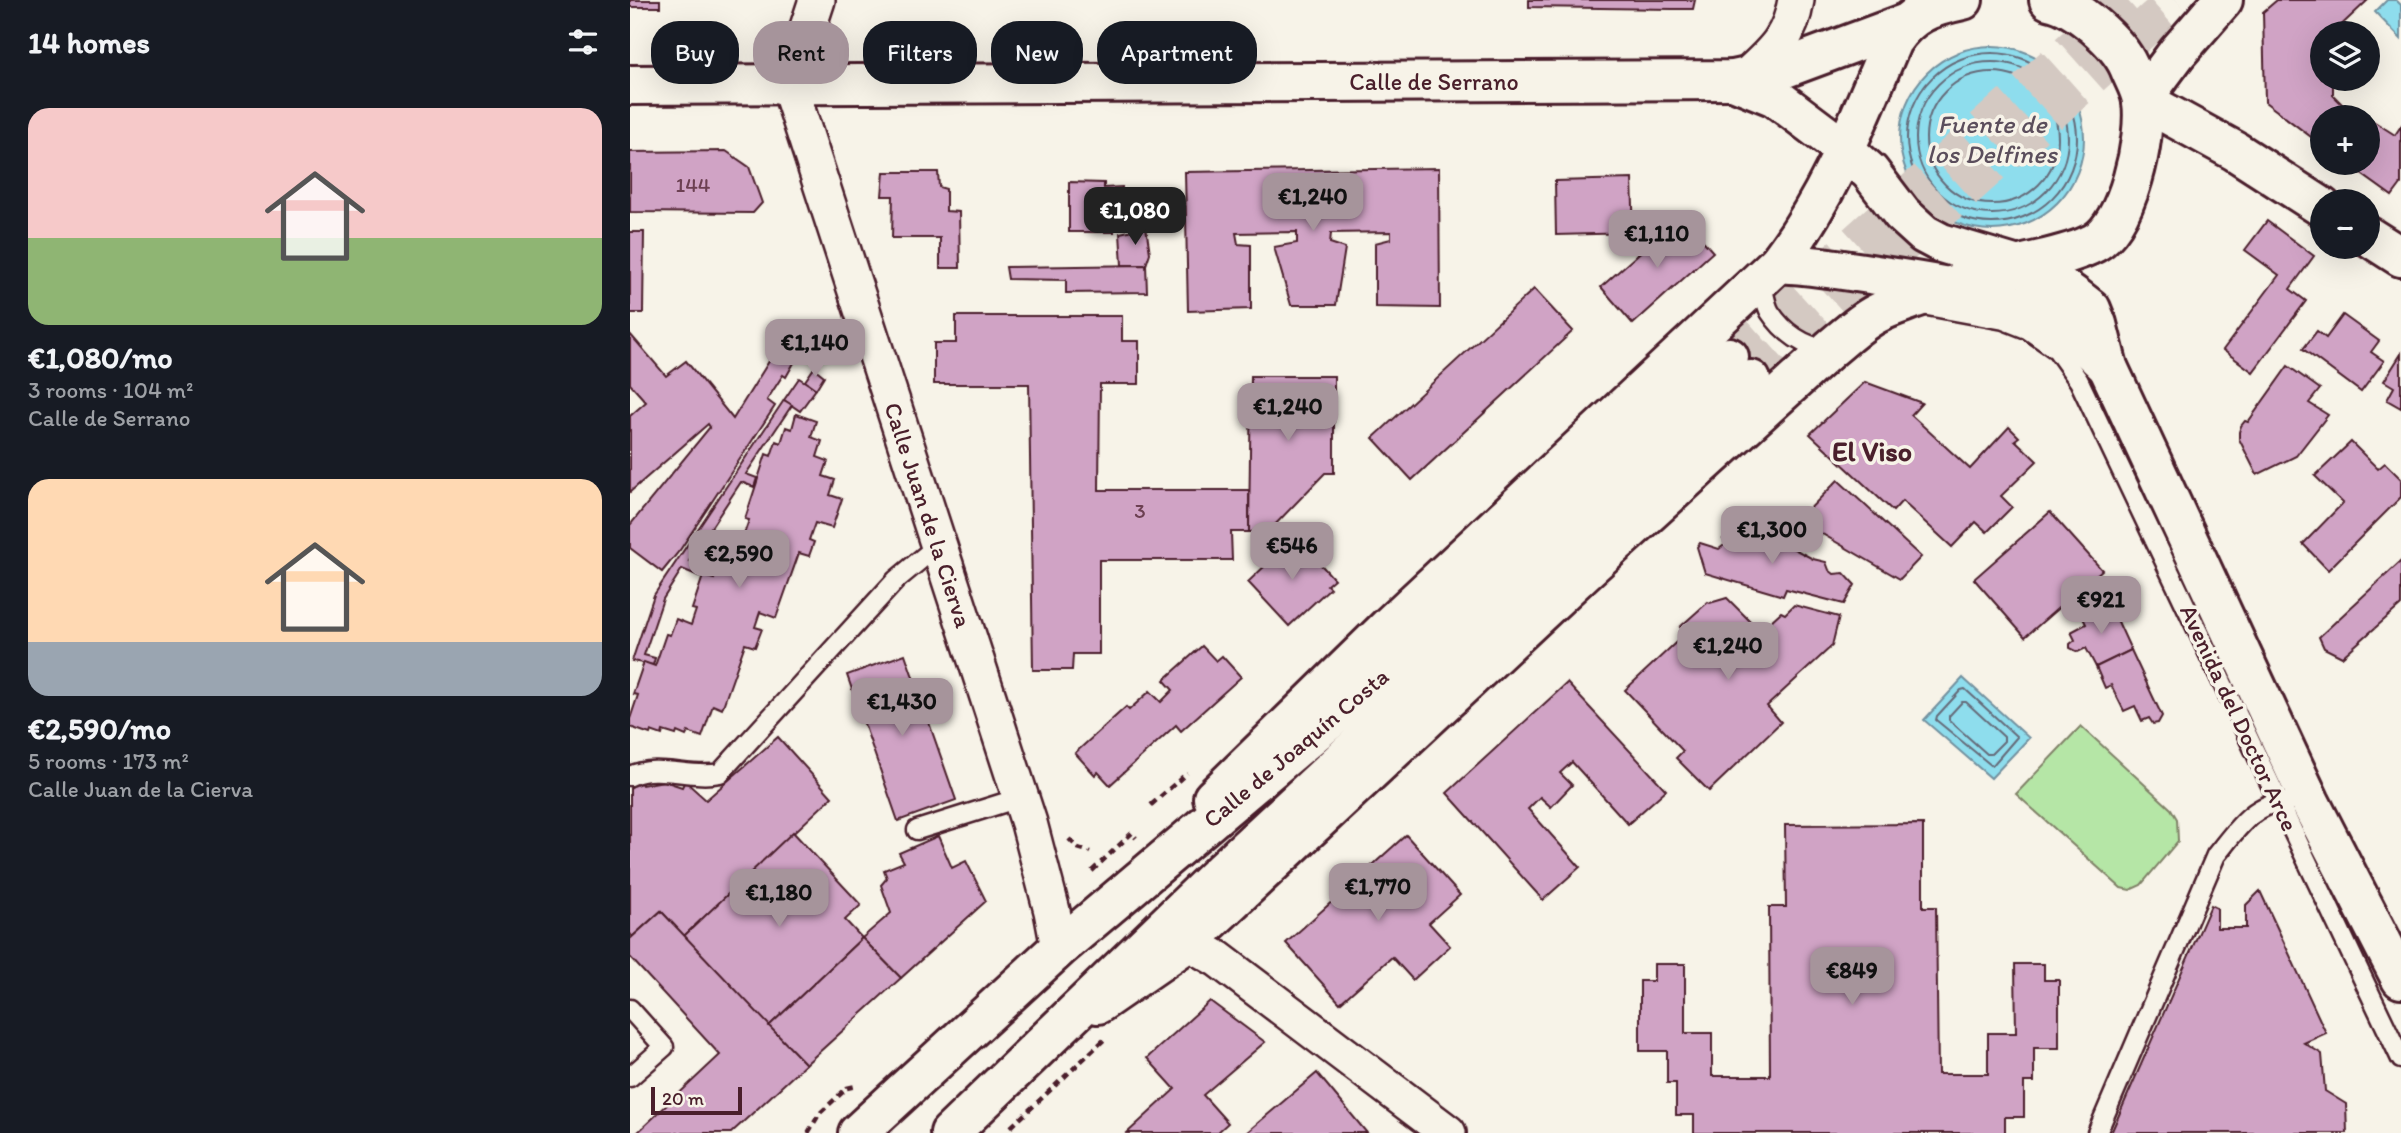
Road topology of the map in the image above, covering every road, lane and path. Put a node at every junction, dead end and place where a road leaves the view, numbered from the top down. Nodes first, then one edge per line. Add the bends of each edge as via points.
1 (817, 0) edge
2 (1796, 0) edge
3 (2053, 0) edge
4 (2223, 0) edge
5 (1936, 7) edge
6 (1739, 79) junction
7 (630, 85) edge
8 (789, 85) junction
9 (2142, 100) junction
10 (1844, 149) junction
11 (2310, 198) edge
12 (2096, 243) junction
13 (2380, 244) edge
14 (2401, 257) edge
15 (2018, 265) junction
16 (1770, 272) junction
17 (1949, 286) junction
18 (1891, 307) junction
19 (2091, 309) junction
20 (1830, 349) junction
21 (2108, 367) junction
22 (937, 546) junction
23 (630, 776) edge
24 (1019, 798) junction
25 (2294, 802) junction
26 (917, 830) dead end
27 (1132, 833) dead end
28 (1067, 835) dead end
29 (1090, 852) dead end
30 (1086, 878) dead end
31 (1188, 942) junction
32 (1059, 948) junction
33 (2401, 979) edge
34 (630, 1009) edge
35 (1058, 1028) junction
36 (1116, 1029) dead end
37 (2401, 1059) edge
38 (630, 1077) edge
39 (859, 1133) edge
40 (950, 1133) edge
41 (1004, 1133) edge
42 (1448, 1133) edge
43 (2097, 1133) edge

1 - 8 street
2 - 6 street via 1782,41
3 - 9 street via 2094,23 2126,61
4 - 9 street
5 - 6 street, Calle de Serrano via 1780,70
5 - 10 street via 1892,41
6 - 8 street, Calle de Serrano
6 - 10 street, Calle de Serrano via 1775,97
7 - 8 street, Calle de Serrano
8 - 22 street, Calle Juan de la Cierva
9 - 11 street
9 - 12 street via 2138,156 2130,188 2115,222
10 - 15 street, Calle de Serrano via 1924,234
10 - 16 street via 1811,218
12 - 15 street
12 - 19 street via 2086,274
13 - 14 street
15 - 17 street
15 - 19 street, Calle de Serrano via 2055,282
16 - 17 street via 1813,265
16 - 20 lane via 1769,311 1805,344
16 - 32 street via 1389,626
17 - 18 street
17 - 21 street via 2036,314 2071,334
18 - 20 street via 1867,319
18 - 25 lane, Avenida del Doctor Arce via 1911,304 2004,320 2057,350 2079,381
19 - 21 street
20 - 31 street
21 - 25 street, Avenida del Doctor Arce
22 - 23 lane via 896,580 720,774 643,770
22 - 24 street, Calle Juan de la Cierva
24 - 26 lane
24 - 32 street, Calle Juan de la Cierva
25 - 33 street, Avenida del Doctor Arce
25 - 37 lane, Avenida del Doctor Arce
25 - 43 lane via 2246,818 2216,855
27 - 30 path
28 - 29 path via 1078,848
31 - 35 street
31 - 42 street via 1218,959
32 - 35 street, Calle de Joaquín Costa via 1740,368
32 - 39 street, Calle de Joaquín Costa
34 - 38 lane via 664,1047
35 - 40 street, Calle de Joaquín Costa
36 - 41 path

